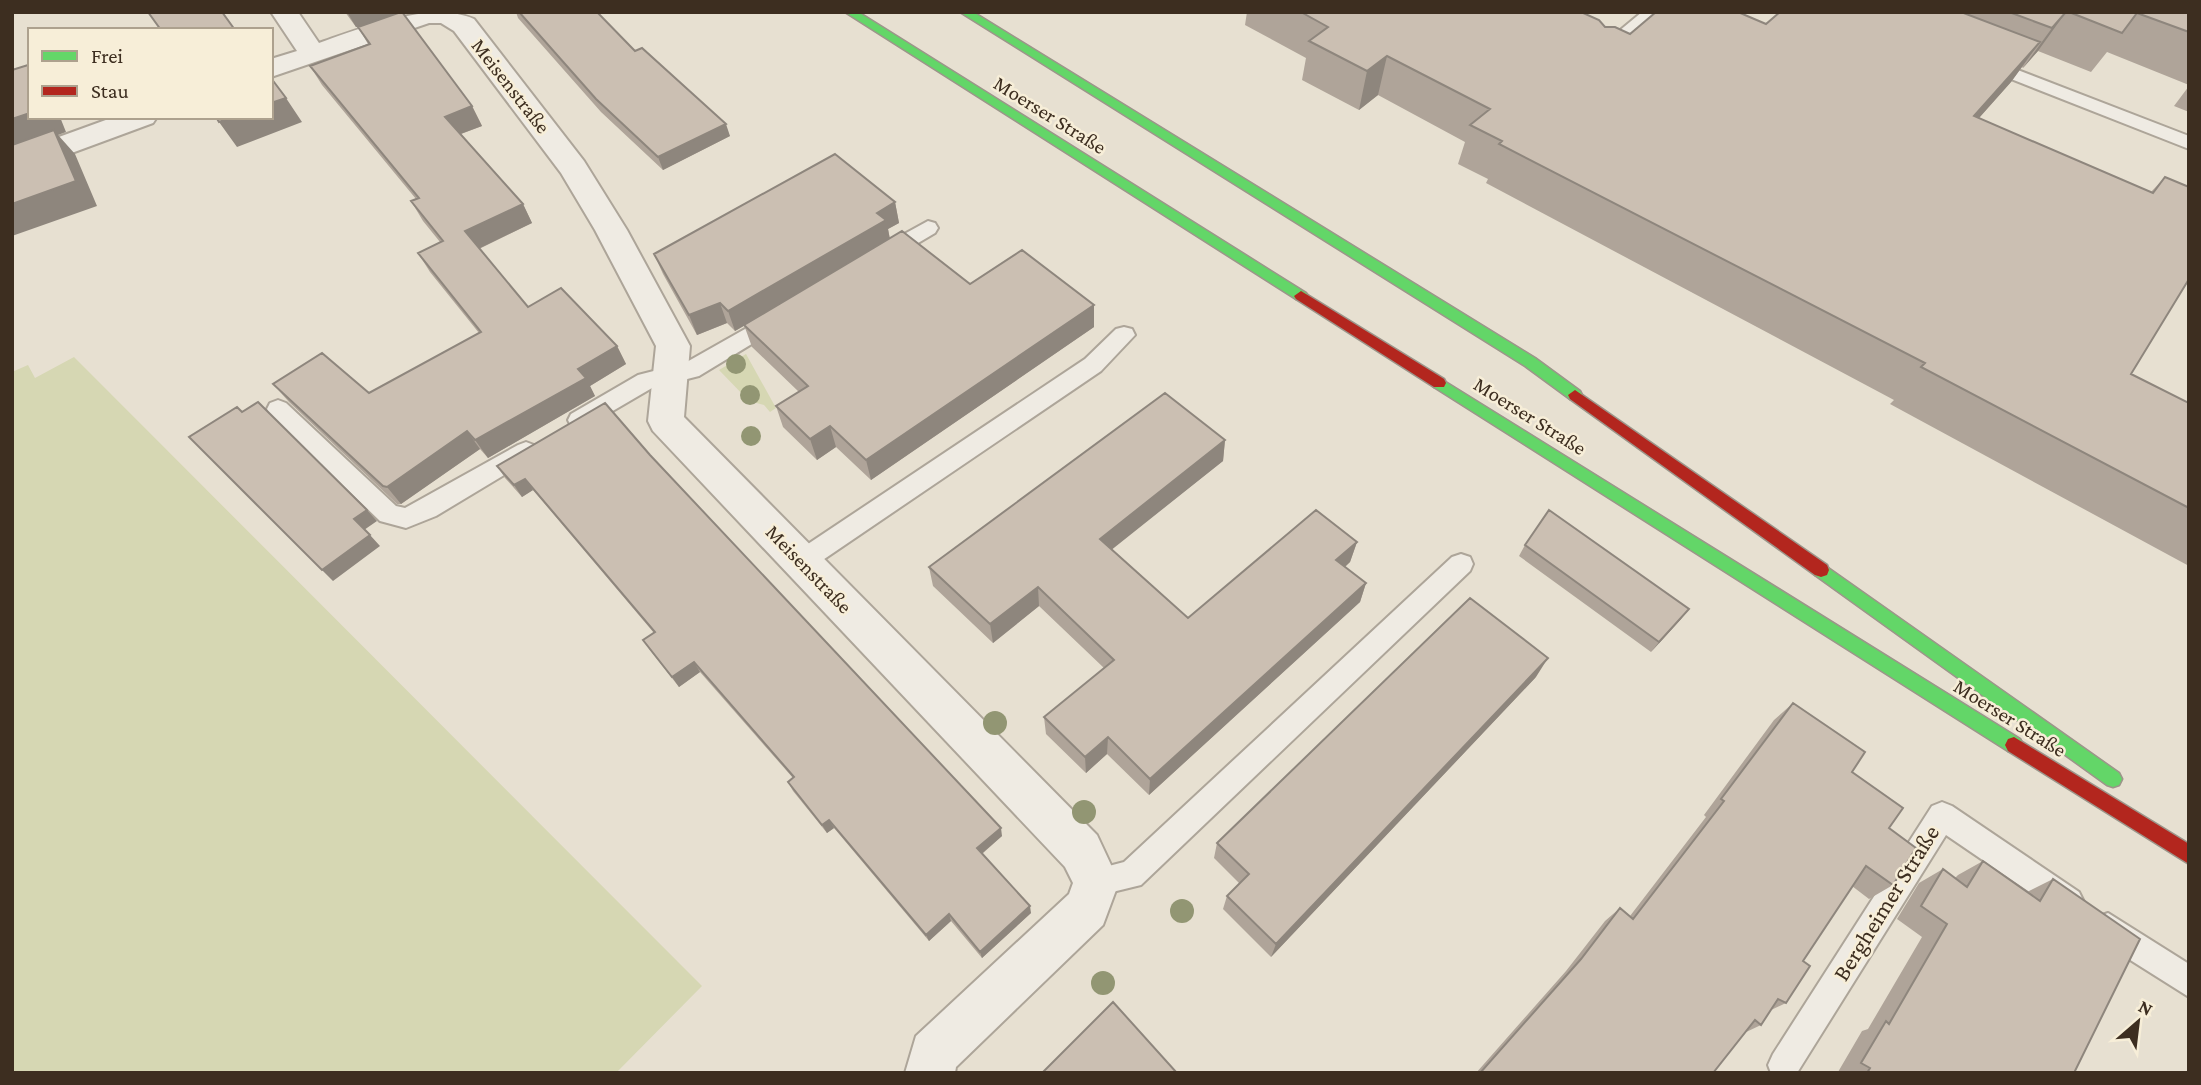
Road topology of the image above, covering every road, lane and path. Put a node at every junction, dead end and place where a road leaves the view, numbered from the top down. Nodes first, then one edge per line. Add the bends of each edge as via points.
1 (284, 12) edge
2 (850, 12) edge
3 (965, 12) edge
4 (1653, 12) edge
5 (313, 54) junction
6 (1969, 56) edge
7 (1595, 60) edge
8 (273, 68) edge
9 (138, 119) edge
10 (2189, 144) edge
11 (12, 165) edge
12 (928, 228) dead end
13 (869, 263) edge
14 (798, 306) edge
15 (1124, 335) dead end
16 (670, 375) junction
17 (278, 409) edge
18 (802, 562) junction
19 (1461, 564) dead end
20 (2121, 785) dead end
21 (2189, 855) edge
22 (1096, 881) junction
23 (2189, 982) edge
24 (1784, 1065) dead end
25 (930, 1073) edge

1 - 5 street
2 - 21 main road, Moerser Straße
3 - 20 main road, Moerser Straße via 1530,362
4 - 7 lane
5 - 8 street
5 - 16 street, Meisenstraße via 426,15 447,15 464,25 515,89 617,240 673,346
6 - 10 lane
9 - 11 street
12 - 13 lane
14 - 16 lane via 691,370
15 - 18 lane via 1093,365
16 - 17 lane via 646,381 407,518 389,514
16 - 18 street, Meisenstraße via 666,421
18 - 22 street, Meisenstraße via 1081,851
19 - 22 lane via 1131,876
22 - 25 street via 1087,909 934,1054
23 - 24 lane, Bergheimer Straße via 1942,816

